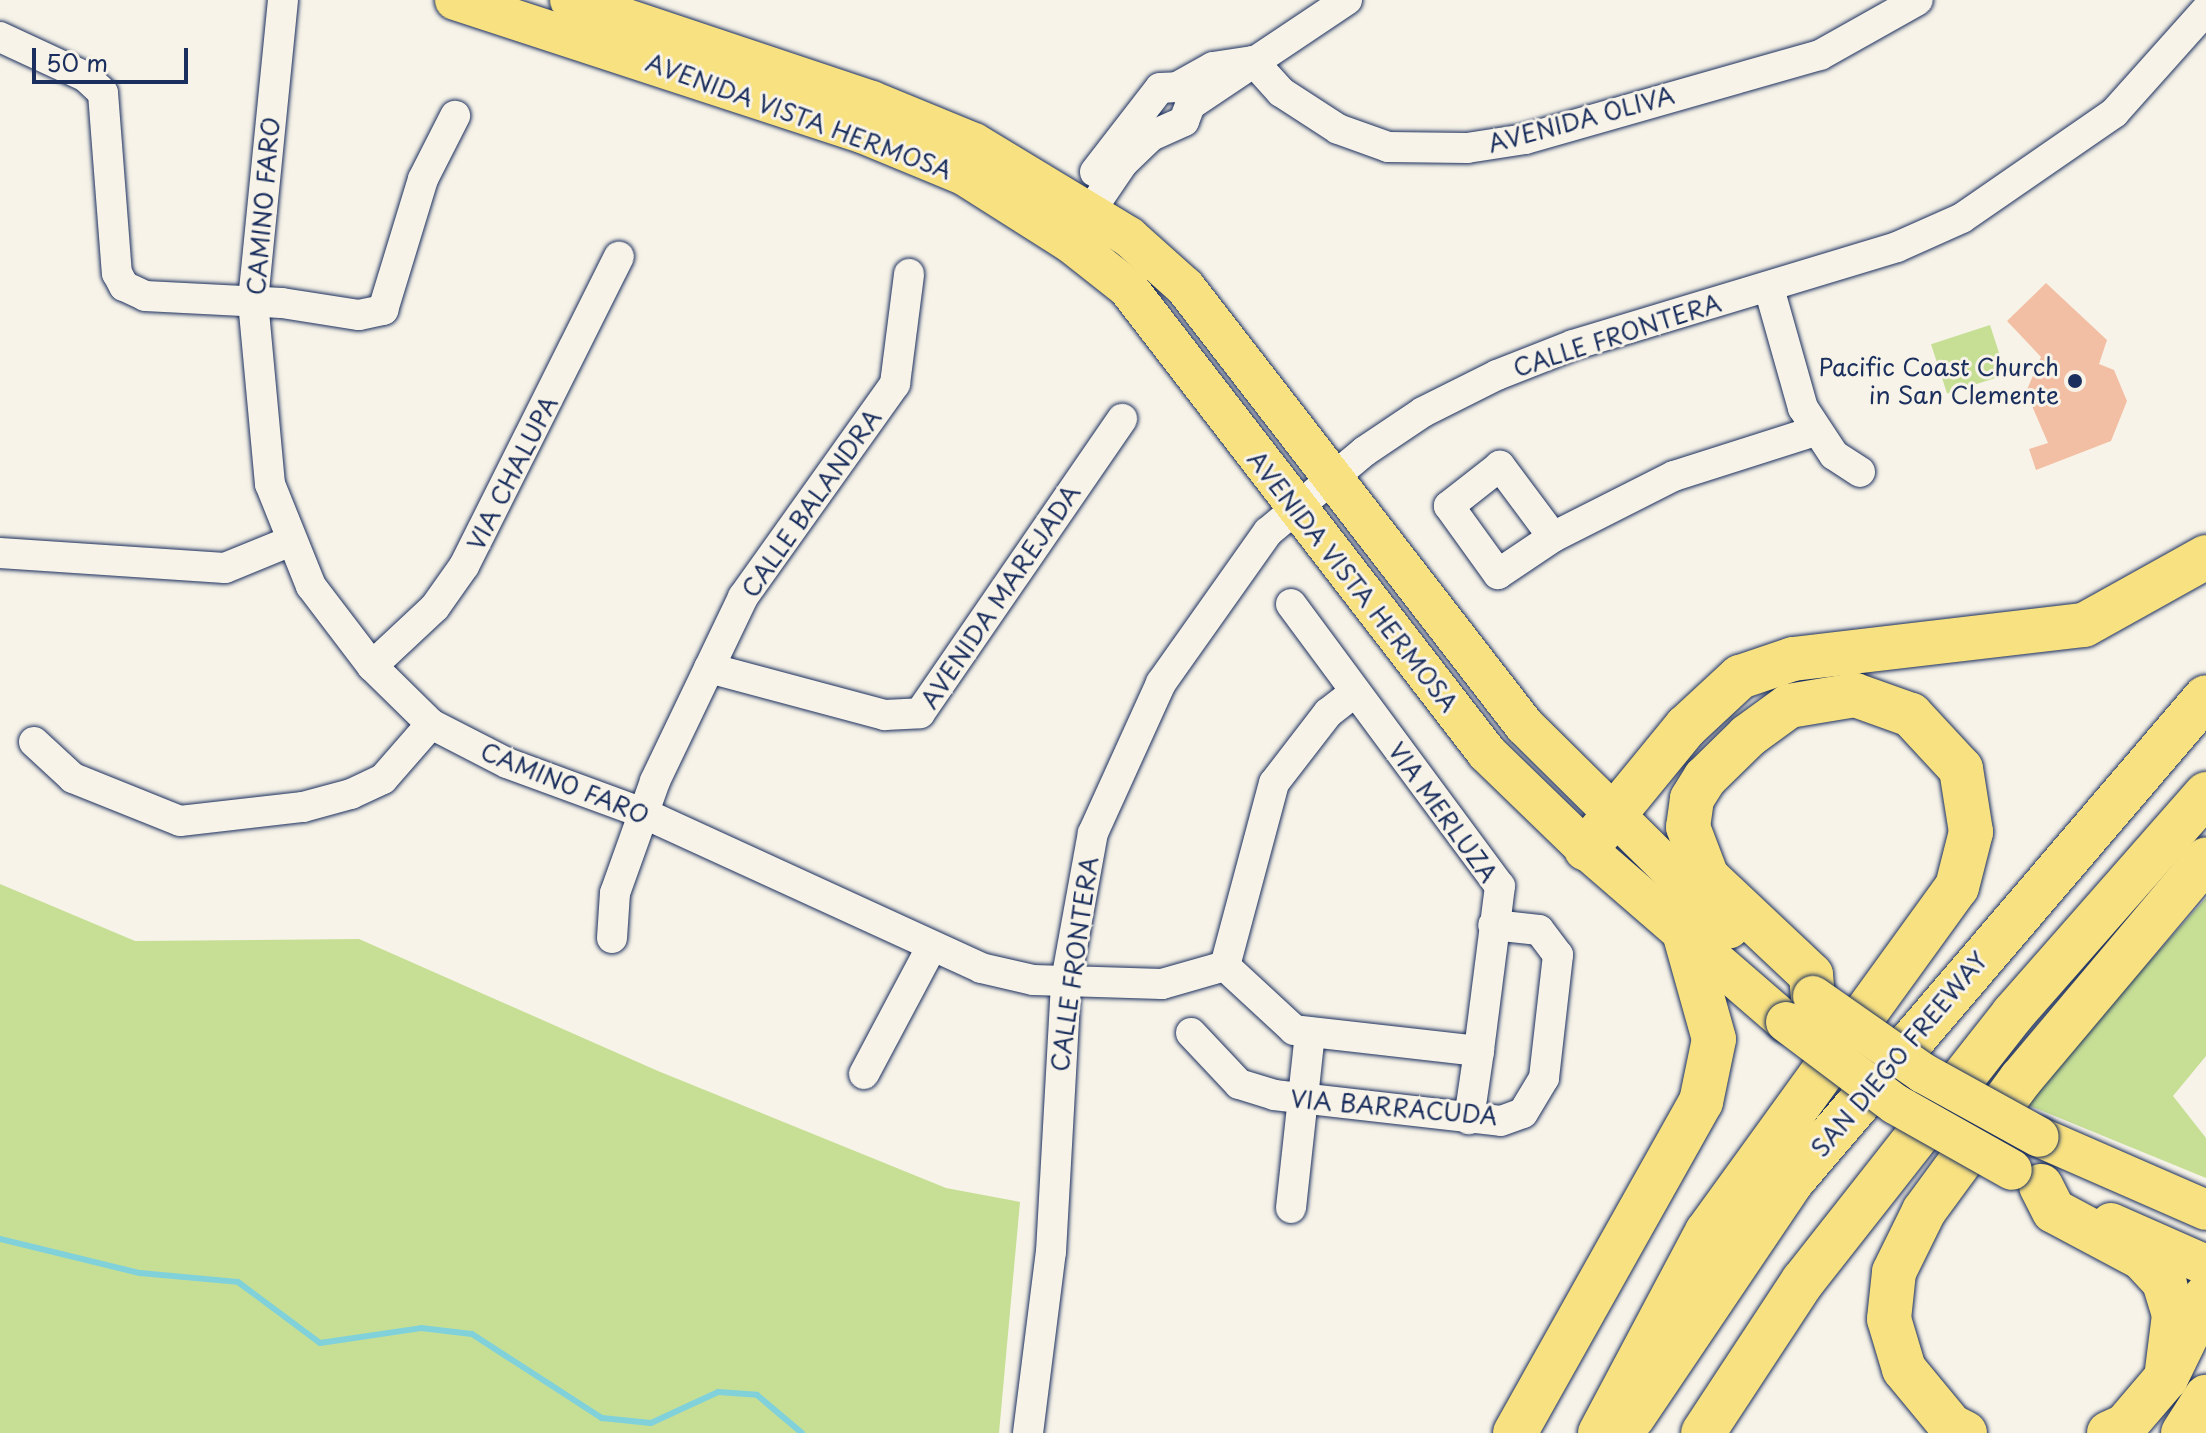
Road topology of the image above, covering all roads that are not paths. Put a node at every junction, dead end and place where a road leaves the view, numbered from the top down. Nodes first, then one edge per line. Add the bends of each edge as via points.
1 (283, 0) edge
2 (455, 0) edge
3 (570, 0) edge
4 (1347, 0) edge
5 (1918, 0) edge
6 (2206, 10) edge
7 (0, 37) edge
8 (1253, 61) junction
9 (455, 116) dead end
10 (1083, 206) junction
11 (619, 257) dead end
12 (909, 274) dead end
13 (1769, 288) junction
14 (253, 301) junction
15 (1122, 419) dead end
16 (1815, 431) junction
17 (1860, 472) dead end
18 (1334, 478) junction
19 (1295, 508) junction
20 (1553, 537) junction
21 (291, 541) junction
22 (0, 553) edge
23 (2206, 557) edge
24 (1291, 604) dead end
25 (372, 666) junction
26 (709, 668) junction
27 (1355, 692) junction
28 (2206, 697) edge
29 (431, 724) junction
30 (34, 742) dead end
31 (2206, 794) edge
32 (643, 813) junction
33 (1599, 833) junction
34 (2206, 859) edge
35 (1493, 925) junction
36 (1684, 932) junction
37 (612, 938) dead end
38 (930, 950) junction
39 (1225, 966) junction
40 (1066, 981) junction
41 (1799, 1009) junction
42 (1191, 1033) dead end
43 (1310, 1033) junction
44 (1479, 1051) junction
45 (864, 1074) dead end
46 (1304, 1099) junction
47 (1469, 1119) junction
48 (2026, 1178) junction
49 (1291, 1208) dead end
50 (2206, 1210) edge
51 (2206, 1265) edge
52 (2206, 1296) edge
53 (2166, 1378) junction
54 (2206, 1397) edge
55 (1028, 1433) edge
56 (1515, 1433) edge
57 (1600, 1433) edge
58 (1622, 1433) edge
59 (1703, 1433) edge
60 (1965, 1433) edge
61 (2109, 1433) edge
62 (2183, 1433) edge

1 - 14 street, CAMINO FARO
2 - 19 main road, AVENIDA VISTA HERMOSA via 798,111 964,175 1128,288
3 - 10 main road, AVENIDA VISTA HERMOSA via 872,101 974,143
4 - 8 street
5 - 8 street, AVENIDA OLIVA via 1820,55 1525,139 1467,148 1388,147 1338,129 1281,92
6 - 13 street, CALLE FRONTERA via 2114,113 2042,168 1962,218 1897,247
7 - 14 street via 86,77 103,93 115,260 124,286 145,296
8 - 10 street via 1213,67 1184,96 1184,121 1158,116
9 - 14 street via 423,179 383,310 359,315
10 - 18 main road, AVENIDA VISTA HERMOSA via 1185,287
11 - 25 street, VIA CHALUPA via 464,566 435,607
12 - 26 street, CALLE BALANDRA via 895,384 783,535 743,597
13 - 16 street
13 - 18 street, CALLE FRONTERA via 1612,333 1497,375 1423,412
14 - 21 street, CAMINO FARO via 270,484
15 - 26 street, AVENIDA MAREJADA via 920,713 885,715
16 - 17 street
16 - 20 street via 1674,476
18 - 19 street, CALLE FRONTERA
18 - 33 main road, AVENIDA VISTA HERMOSA via 1524,725
19 - 33 main road, AVENIDA VISTA HERMOSA via 1487,753
19 - 40 street, CALLE FRONTERA via 1268,532 1161,683 1125,755 1093,833
20 - 20 street via 1498,574 1449,506 1500,466
21 - 22 street via 225,568
21 - 25 street, CAMINO FARO via 341,632
23 - 33 highway via 2084,625 1793,659 1740,677 1686,727
24 - 27 street, VIA MERLUZA
25 - 29 street, CAMINO FARO
26 - 32 street, CALLE BALANDRA
27 - 35 street, VIA MERLUZA via 1500,886
27 - 39 street via 1328,713 1274,783
28 - 58 highway, SAN DIEGO FREEWAY via 1793,1180
29 - 30 street via 383,779 351,794 303,807 180,821 73,778
29 - 32 street, CAMINO FARO via 507,763
31 - 59 highway via 1965,1075 1803,1281
32 - 37 street, CALLE BALANDRA via 615,893
32 - 38 street, CAMINO FARO
33 - 36 main road, AVENIDA VISTA HERMOSA
33 - 41 main road, AVENIDA VISTA HERMOSA via 1752,950
34 - 60 highway via 2021,1079 1924,1211 1894,1272 1889,1319 1904,1369 1951,1426
35 - 44 street, VIA MERLUZA
35 - 47 street, VIA BARRACUDA via 1539,930 1558,955 1544,1078 1523,1113 1501,1121
36 - 41 main road, AVENIDA VISTA HERMOSA
36 - 56 highway via 1714,1039 1701,1102
38 - 40 street, CAMINO FARO via 1007,974
38 - 45 street
39 - 40 street, CAMINO FARO via 1162,984
39 - 43 street via 1294,1030
40 - 55 street, CALLE FRONTERA via 1051,1252
41 - 48 main road, AVENIDA VISTA HERMOSA, bridge via 1895,1104
41 - 50 main road, AVENIDA VISTA HERMOSA, bridge via 2039,1137
41 - 57 highway via 1811,975 1707,877 1688,827 1692,799 1705,778 1748,736 1789,706 1855,695 1911,715 1961,769 1971,832 1957,887 1707,1232
42 - 46 street, VIA BARRACUDA via 1239,1084
43 - 44 street
43 - 46 street
44 - 47 street, VIA MERLUZA
46 - 47 street, VIA BARRACUDA
46 - 49 street
48 - 51 main road, AVENIDA VISTA HERMOSA
48 - 53 highway via 2054,1211 2142,1258 2164,1282 2174,1315
52 - 53 highway
53 - 61 highway via 2125,1426
54 - 62 highway

